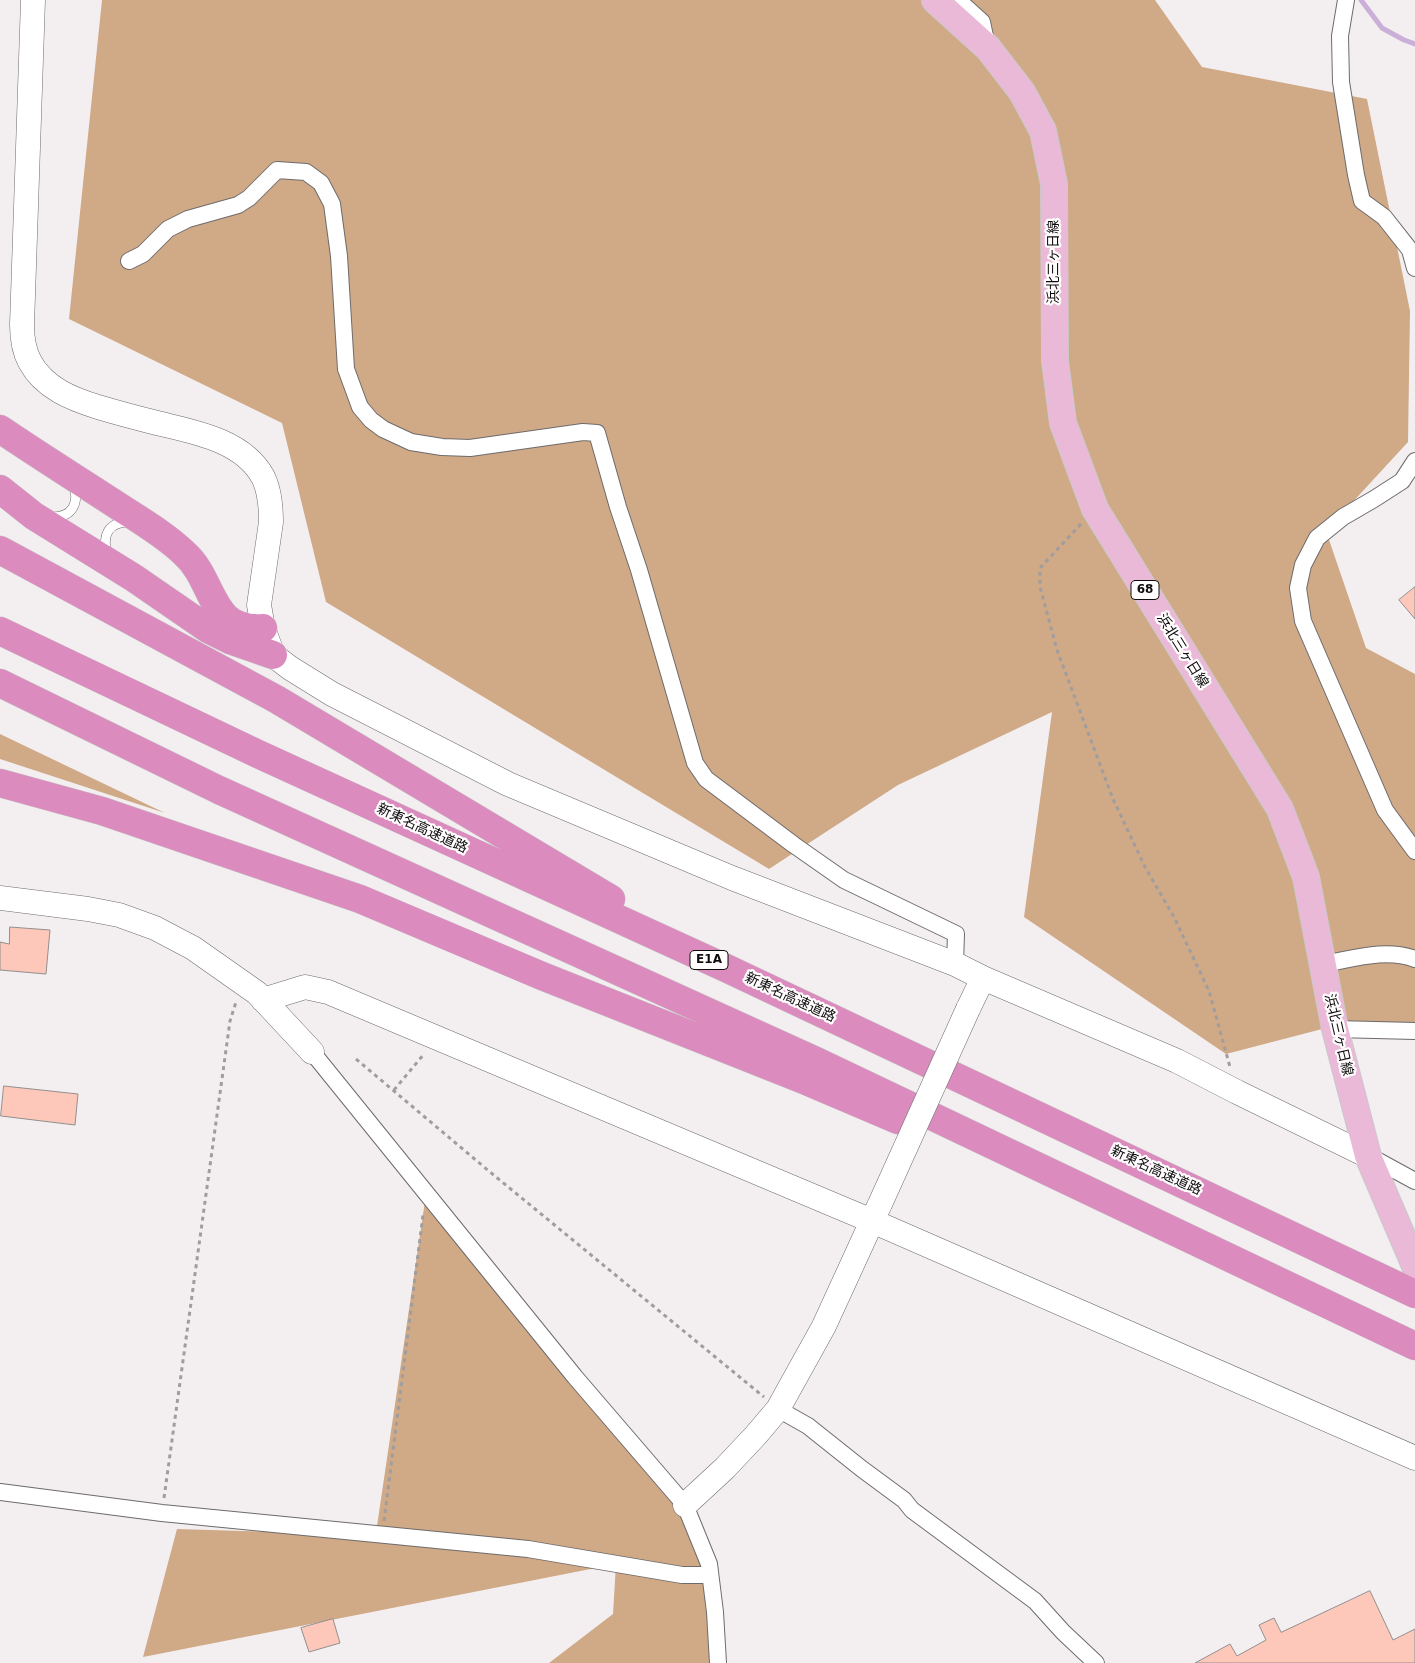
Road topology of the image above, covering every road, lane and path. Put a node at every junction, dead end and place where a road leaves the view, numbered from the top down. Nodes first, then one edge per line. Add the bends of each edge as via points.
1 (33, 0) edge
2 (935, 0) edge
3 (958, 0) edge
4 (1346, 0) edge
5 (988, 48) junction
6 (129, 261) dead end
7 (1415, 268) edge
8 (0, 429) edge
9 (1415, 461) edge
10 (68, 474) junction
11 (0, 489) edge
12 (1095, 509) junction
13 (34, 516) junction
14 (145, 523) junction
15 (1, 551) edge
16 (111, 564) junction
17 (264, 628) junction
18 (0, 631) edge
19 (273, 655) junction
20 (0, 683) edge
21 (0, 783) edge
22 (1415, 851) edge
23 (0, 898) edge
24 (1415, 959) edge
25 (955, 964) junction
26 (1323, 964) junction
27 (728, 969) junction
28 (983, 978) junction
29 (243, 983) junction
30 (264, 1000) junction
31 (1335, 1030) junction
32 (1415, 1031) edge
33 (437, 1038) junction
34 (312, 1052) joint
35 (356, 1059) dead end
36 (394, 1090) junction
37 (1237, 1092) junction
38 (1368, 1156) junction
39 (1415, 1181) edge
40 (426, 1192) junction
41 (876, 1212) junction
42 (1415, 1266) edge
43 (1415, 1294) edge
44 (1356, 1318) junction
45 (1415, 1346) edge
46 (778, 1409) junction
47 (1415, 1458) edge
48 (0, 1492) edge
49 (685, 1505) junction
50 (162, 1513) junction
51 (382, 1535) junction
52 (710, 1575) junction
53 (718, 1663) edge
54 (1096, 1663) edge

1 - 17 street via 22,316 27,355 44,379 61,393 108,410 218,440 252,463 264,482 271,509 260,605
2 - 5 main road, 浜北三ヶ日線 / 68
3 - 5 street via 982,22
4 - 7 street via 1340,36 1341,82 1362,202 1384,217 1410,250
5 - 12 main road, 浜北三ヶ日線 / 68 via 1022,92 1042,131 1054,184 1055,361 1063,423
6 - 25 street via 143,254 168,229 188,219 238,205 277,170 306,172 321,183 332,204 339,256 346,369 360,407 383,429 411,442 442,448 470,448 583,432 597,433 640,570 694,763 706,779 844,880 956,934
8 - 10 highway
9 - 22 street via 1402,481 1343,517 1317,538 1303,565 1298,588 1304,622 1385,810
10 - 13 lane via 76,492 74,507 63,516
10 - 14 highway
11 - 13 highway
12 - 26 main road, 浜北三ヶ日線 / 68 via 1280,810 1306,877
12 - 37 path via 1040,568 1040,587 1057,650 1112,799 1209,991
13 - 16 highway
14 - 16 lane via 116,523 110,527 105,546
14 - 17 highway via 186,554 228,620 250,630
15 - 27 highway via 276,699
16 - 19 highway via 208,629
17 - 19 street
18 - 27 highway, 新東名高速道路 / E1A via 258,754
19 - 25 street via 332,694 508,784 732,878
20 - 44 highway via 220,790 816,1061
21 - 44 highway via 102,811 360,899 542,976 804,1080
23 - 29 street via 88,908 119,915 155,928 193,948
24 - 26 street via 1384,953
25 - 28 street
26 - 31 main road, 浜北三ヶ日線 / 68
27 - 43 highway, 新東名高速道路 / E1A
28 - 37 street via 1177,1060
28 - 41 street, bridge
29 - 30 street
29 - 50 path via 230,1021
30 - 33 street via 305,987 328,992
30 - 34 street
31 - 32 street
31 - 38 main road, 浜北三ヶ日線 / 68
33 - 36 path
33 - 41 street
34 - 40 street
35 - 36 path
36 - 46 path
37 - 38 street
38 - 39 street
38 - 42 main road, 浜北三ヶ日線 / 68
40 - 49 street via 574,1377
40 - 51 path
41 - 46 street via 824,1326
41 - 47 street
44 - 45 highway
46 - 49 street via 725,1468
46 - 54 street via 808,1426 904,1500 912,1510 1035,1601
48 - 50 street
49 - 52 street via 709,1564
50 - 51 street
51 - 52 street via 528,1550 682,1575
52 - 53 street

